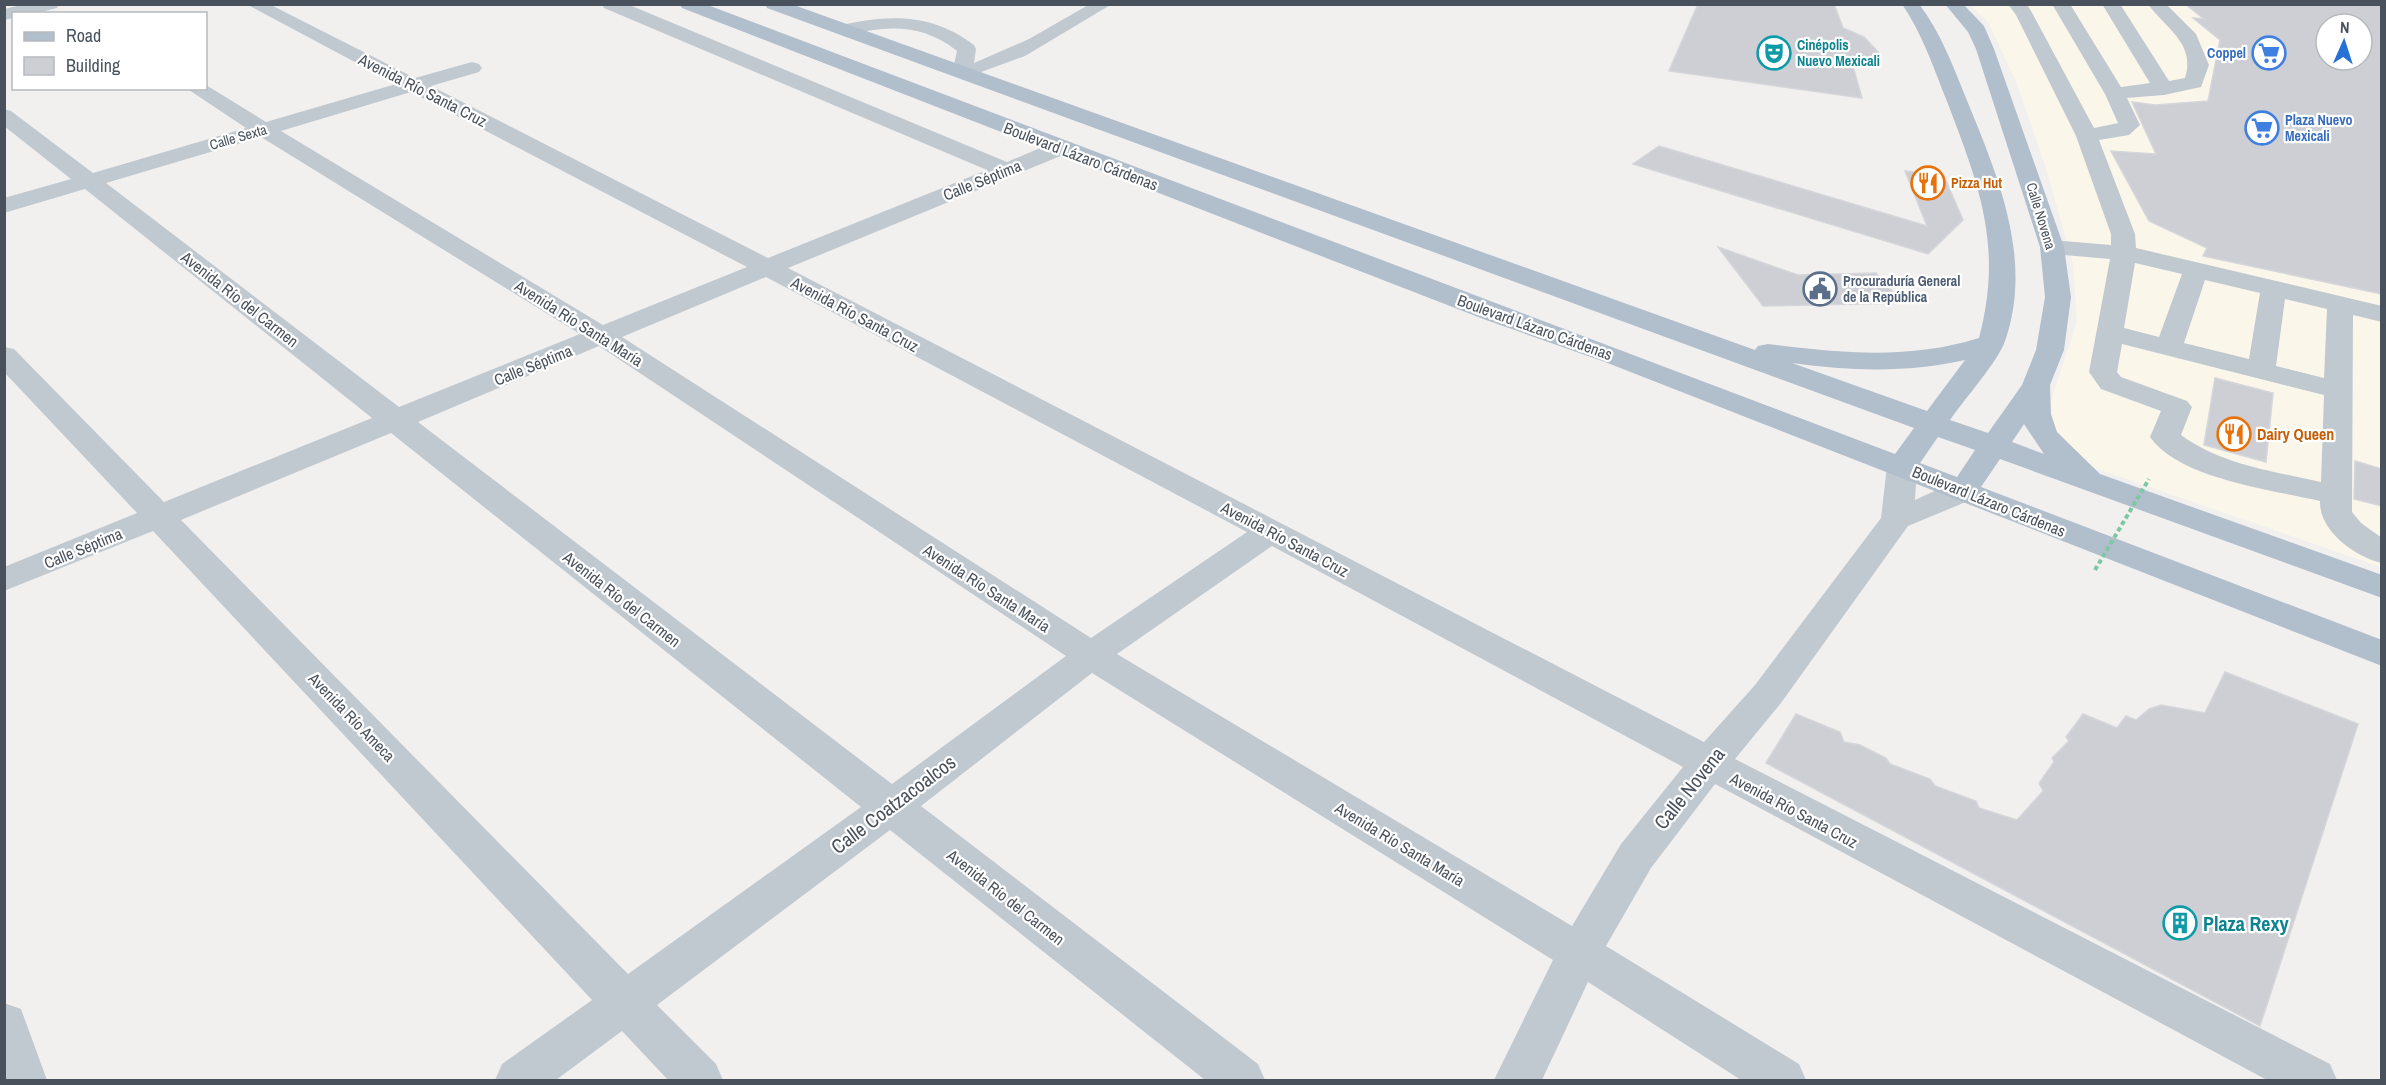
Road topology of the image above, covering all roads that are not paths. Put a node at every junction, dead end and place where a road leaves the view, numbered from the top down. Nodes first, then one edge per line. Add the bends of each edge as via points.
1 (254, 4) edge
2 (610, 4) edge
3 (688, 4) edge
4 (773, 4) edge
5 (884, 4) edge
6 (1104, 4) edge
7 (1909, 4) edge
8 (1953, 4) edge
9 (2016, 4) edge
10 (2061, 4) edge
11 (2111, 4) edge
12 (2156, 4) edge
13 (59, 6) edge
14 (22, 12) edge
15 (840, 28) junction
16 (944, 33) junction
17 (880, 43) junction
18 (1935, 44) junction
19 (799, 48) junction
20 (903, 51) junction
21 (452, 57) dead end
22 (962, 73) junction
23 (413, 85) junction
24 (2164, 89) junction
25 (199, 90) edge
26 (2001, 94) junction
27 (2115, 94) junction
28 (4, 115) edge
29 (263, 129) junction
30 (2088, 136) junction
31 (1060, 148) junction
32 (1007, 170) junction
33 (1988, 179) junction
34 (90, 181) junction
35 (4, 206) edge
36 (2049, 238) junction
37 (2116, 252) junction
38 (768, 269) junction
39 (2196, 270) junction
40 (2274, 288) junction
41 (2340, 304) junction
42 (2382, 314) edge
43 (2110, 333) junction
44 (602, 336) junction
45 (1991, 343) junction
46 (1709, 344) junction
47 (2169, 348) junction
48 (4, 355) edge
49 (2261, 371) junction
50 (2036, 385) junction
51 (2337, 390) junction
52 (394, 422) junction
53 (1932, 426) junction
54 (1995, 447) junction
55 (1902, 466) junction
56 (2092, 482) junction
57 (1962, 492) junction
58 (2335, 503) junction
59 (161, 517) junction
60 (1897, 519) junction
61 (2382, 525) edge
62 (1271, 531) junction
63 (2382, 553) edge
64 (4, 580) edge
65 (2382, 586) edge
66 (2382, 654) edge
67 (1091, 655) junction
68 (1707, 765) junction
69 (891, 807) junction
70 (1579, 953) junction
71 (624, 1001) junction
72 (4, 1024) edge
73 (23, 1080) edge
74 (519, 1080) edge
75 (699, 1080) edge
76 (1241, 1080) edge
77 (1518, 1080) edge
78 (1782, 1080) edge
79 (2313, 1080) edge

1 - 23 street, Avenida Río Santa Cruz
2 - 32 street
3 - 19 main road, Boulevard Lázaro Cárdenas
4 - 15 main road
5 - 15 street
6 - 22 street via 1044,41 997,63
7 - 18 main road
8 - 26 main road, Calle Novena via 1977,30
9 - 30 street
10 - 27 street
11 - 24 street
12 - 24 street via 2189,38 2199,65 2194,83
13 - 14 street
15 - 16 street via 906,21 926,24
15 - 17 main road
16 - 20 street
16 - 22 street via 967,49
17 - 19 main road via 850,51
17 - 20 main road
18 - 26 main road via 1961,52 1979,83
18 - 33 main road
19 - 31 main road, Boulevard Lázaro Cárdenas
20 - 22 main road
21 - 23 street, Calle Sexta via 481,72
22 - 46 main road
23 - 29 street, Calle Sexta
23 - 38 street, Avenida Río Santa Cruz
24 - 27 street
25 - 29 street, Avenida Río Santa María
26 - 36 main road, Calle Novena
27 - 30 street via 2128,125
28 - 34 street, Avenida Río del Carmen
29 - 34 street, Calle Sexta
29 - 44 street, Avenida Río Santa María
30 - 37 street via 2123,234
31 - 32 street, Calle Séptima
31 - 55 main road, Boulevard Lázaro Cárdenas
32 - 38 street, Calle Séptima
33 - 36 main road via 2006,195 2022,232
33 - 45 main road via 2003,243 2004,276
34 - 35 street, Calle Sexta
34 - 52 street, Avenida Río del Carmen
36 - 37 street
36 - 50 main road, Calle Novena via 2058,297 2056,320 2050,350
37 - 39 street
37 - 43 street
38 - 44 street, Calle Séptima
38 - 62 street, Avenida Río Santa Cruz
39 - 40 street
39 - 47 street
40 - 41 street
40 - 49 street
41 - 42 street
41 - 51 street
43 - 47 street
43 - 58 street via 2103,372 2111,383 2177,406 2165,437 2181,452
44 - 52 street, Calle Séptima
44 - 67 street, Avenida Río Santa María
45 - 46 main road via 1959,356 1902,362 1822,358
45 - 53 main road
46 - 53 main road
47 - 49 street
48 - 59 street, Avenida Río Ameca
49 - 51 street
50 - 54 main road, Calle Novena
50 - 56 main road via 2040,427
51 - 58 street
52 - 59 street, Calle Séptima
52 - 69 street, Avenida Río del Carmen
53 - 54 main road
53 - 55 main road
54 - 56 main road
54 - 57 main road, Calle Novena
55 - 57 main road, Boulevard Lázaro Cárdenas
55 - 60 street
56 - 65 main road
57 - 60 street
57 - 66 main road, Boulevard Lázaro Cárdenas
58 - 61 street
58 - 63 street via 2340,522
59 - 64 street, Calle Séptima
59 - 71 street, Avenida Río Ameca
60 - 68 street, Calle Novena via 1768,694
62 - 67 street, Calle Coatzacoalcos
62 - 68 street, Avenida Río Santa Cruz
67 - 69 street, Calle Coatzacoalcos
67 - 70 street, Avenida Río Santa María
68 - 70 street, Calle Novena via 1636,856
68 - 79 street, Avenida Río Santa Cruz
69 - 71 street, Calle Coatzacoalcos
69 - 76 street, Avenida Río del Carmen
70 - 77 street, Calle Novena
70 - 78 street, Avenida Río Santa María
71 - 74 street, Calle Coatzacoalcos
71 - 75 street, Avenida Río Ameca
72 - 73 street

